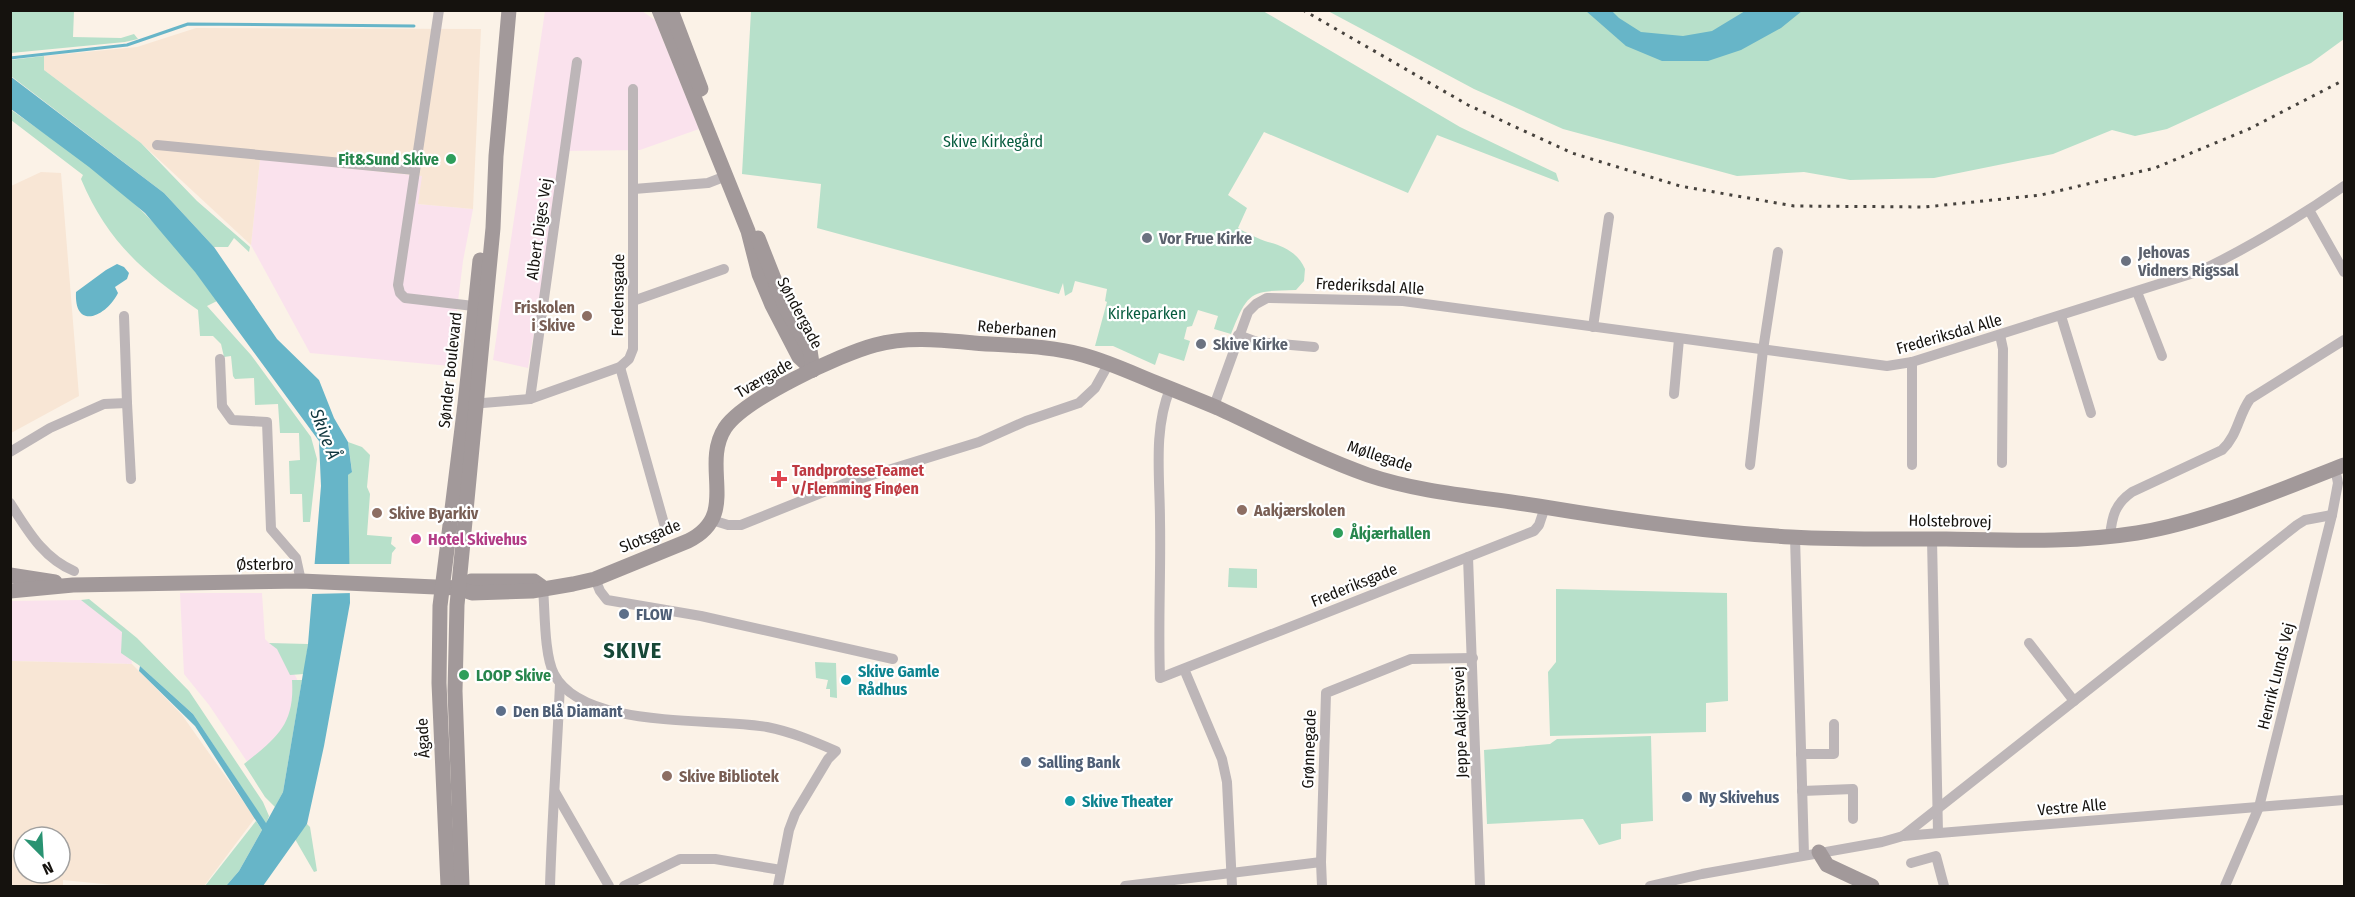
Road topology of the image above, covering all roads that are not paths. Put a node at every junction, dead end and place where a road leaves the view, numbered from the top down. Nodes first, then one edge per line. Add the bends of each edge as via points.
1 (439, 10) edge
2 (509, 10) edge
3 (519, 10) edge
4 (659, 10) edge
5 (671, 10) edge
6 (577, 62) dead end
7 (633, 89) dead end
8 (501, 113) junction
9 (156, 145) dead end
10 (415, 170) junction
11 (726, 176) junction
12 (2344, 186) edge
13 (634, 189) junction
14 (2309, 210) junction
15 (1610, 217) dead end
16 (1778, 252) dead end
17 (724, 269) dead end
18 (2344, 272) edge
19 (2137, 292) junction
20 (633, 301) junction
21 (480, 306) junction
22 (124, 316) dead end
23 (2061, 316) junction
24 (1593, 327) junction
25 (2000, 335) junction
26 (1238, 336) junction
27 (1679, 339) junction
28 (2344, 340) edge
29 (1314, 347) dead end
30 (1763, 350) junction
31 (2162, 356) dead end
32 (220, 358) dead end
33 (1912, 362) junction
34 (1109, 363) junction
35 (620, 367) junction
36 (813, 370) junction
37 (1170, 389) junction
38 (1674, 394) dead end
39 (530, 399) junction
40 (127, 403) junction
41 (471, 404) junction
42 (1214, 406) junction
43 (2091, 413) dead end
44 (10, 452) edge
45 (2002, 463) dead end
46 (1750, 465) dead end
47 (1912, 465) dead end
48 (2340, 466) edge
49 (131, 479) dead end
50 (10, 503) edge
51 (1545, 507) junction
52 (2332, 515) junction
53 (712, 520) junction
54 (665, 527) dead end
55 (2110, 536) junction
56 (1795, 537) junction
57 (1932, 539) junction
58 (1468, 557) junction
59 (10, 575) edge
60 (73, 578) junction
61 (595, 579) junction
62 (301, 581) junction
63 (450, 588) junction
64 (543, 588) junction
65 (10, 591) edge
66 (2030, 644) dead end
67 (1473, 658) junction
68 (893, 659) dead end
69 (1184, 669) junction
70 (560, 684) junction
71 (2074, 701) junction
72 (1834, 724) dead end
73 (1801, 754) junction
74 (1802, 790) junction
75 (555, 792) junction
76 (2344, 800) edge
77 (2259, 807) junction
78 (1937, 809) junction
79 (1853, 819) dead end
80 (1938, 833) junction
81 (1903, 836) junction
82 (1819, 852) junction
83 (1804, 855) junction
84 (1320, 862) junction
85 (1911, 863) dead end
86 (781, 870) junction
87 (1232, 872) junction
88 (1702, 874) junction
89 (448, 886) edge
90 (462, 886) edge
91 (550, 886) edge
92 (609, 886) edge
93 (624, 886) edge
94 (778, 886) edge
95 (1125, 886) edge
96 (1232, 886) edge
97 (1322, 886) edge
98 (1480, 886) edge
99 (1650, 886) edge
100 (1704, 886) edge
101 (1872, 886) edge
102 (1944, 886) edge
103 (2225, 886) edge

1 - 10 street
2 - 8 street, Sønder Boulevard
3 - 8 street, Sønder Boulevard
4 - 11 street, Søndergade
5 - 36 street, Søndergade via 778,291 810,350
6 - 39 street, Albert Diges Vej
7 - 13 street, Fredensgade
8 - 21 street, Sønder Boulevard via 493,228
9 - 10 street
10 - 21 street via 400,262 400,293 414,300
11 - 13 street via 708,183
11 - 36 street, Søndergade via 772,305 799,357
12 - 14 street, Frederiksdal Alle
13 - 20 street, Fredensgade
14 - 18 street
14 - 19 street, Frederiksdal Alle via 2200,271
15 - 24 street
16 - 30 street
17 - 20 street
19 - 23 street, Frederiksdal Alle
19 - 31 street
20 - 35 street, Fredensgade via 633,349
21 - 41 street, Sønder Boulevard
22 - 40 street
23 - 25 street, Frederiksdal Alle
23 - 43 street
24 - 26 street, Frederiksdal Alle via 1402,301 1267,298 1251,308
24 - 27 street, Frederiksdal Alle
25 - 33 street, Frederiksdal Alle
25 - 45 street
26 - 29 street via 1257,342
26 - 42 street, Frederiksdal Alle
27 - 30 street, Frederiksdal Alle
27 - 38 street
28 - 55 street via 2250,399 2231,442 2222,450 2123,498 2112,517
30 - 33 street, Frederiksdal Alle via 1887,366
30 - 46 street
32 - 62 street via 222,406 232,420 267,422 271,529 296,558
33 - 47 street
34 - 36 street, Reberbanen via 1046,348 906,339 870,346
34 - 37 street, Reberbanen
34 - 53 street via 1095,388 1079,403 979,442 846,483 741,525
35 - 39 street
35 - 54 street
36 - 53 street, Tværgade via 743,409 726,426 716,450 718,499
37 - 42 street, Reberbanen
37 - 69 street, Frederiksgade via 1159,436 1160,678
39 - 41 street
40 - 44 street via 104,404 50,428
40 - 49 street
41 - 63 street, Sønder Boulevard
42 - 51 street, Møllegade via 1367,474 1410,486
48 - 52 street, Henrik Lunds Vej
48 - 55 street, Holstebrovej via 2213,513
50 - 60 street via 36,542
51 - 56 street, Holstebrovej via 1691,528
51 - 58 street, Frederiksgade via 1534,531
52 - 71 street via 2297,525
52 - 77 street, Henrik Lunds Vej
53 - 61 street, Slotsgade via 694,537
55 - 57 street, Holstebrovej via 2060,540
56 - 57 street, Holstebrovej
56 - 73 street
57 - 78 street
58 - 67 street, Jeppe Aakjærsvej
58 - 69 street, Frederiksgade
59 - 60 street, Østerbro
60 - 62 street, Østerbro
60 - 65 street, Østerbro
61 - 64 street, Slotsgade
61 - 68 street via 607,600 701,616
62 - 63 street, Østerbro
63 - 64 street, Østerbro via 471,581 534,581
63 - 89 street, Ågade via 439,683
63 - 90 street, Ågade
64 - 70 street via 549,663
66 - 71 street
67 - 84 street, Grønnegade via 1411,659 1326,693
67 - 98 street, Jeppe Aakjærsvej
69 - 87 street via 1222,759
70 - 75 street
70 - 86 street via 590,704 618,714 765,727 792,732 836,751 795,814
71 - 78 street
72 - 73 street via 1834,754
73 - 74 street
74 - 79 street via 1853,789
74 - 83 street
75 - 91 street
75 - 92 street
76 - 77 street, Vestre Alle
77 - 80 street, Vestre Alle
77 - 103 street, Henrik Lunds Vej
78 - 80 street
78 - 81 street
80 - 81 street, Vestre Alle
81 - 82 street, Vestre Alle
82 - 83 street, Vestre Alle
82 - 101 street via 1827,865
83 - 88 street, Vestre Alle
84 - 87 street
84 - 97 street, Grønnegade
85 - 102 street via 1935,856
86 - 93 street via 715,859 680,859
86 - 94 street
87 - 95 street
87 - 96 street
88 - 99 street, Vestre Alle
88 - 100 street

